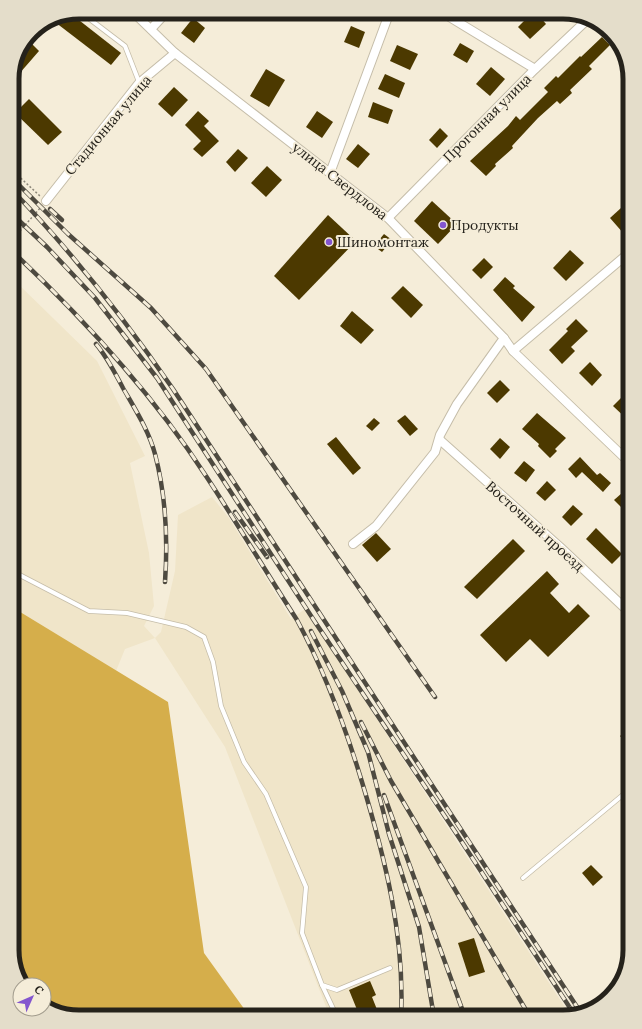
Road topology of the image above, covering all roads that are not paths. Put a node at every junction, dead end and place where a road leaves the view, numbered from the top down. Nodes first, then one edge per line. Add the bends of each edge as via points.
1 (90, 19) edge
2 (140, 19) edge
3 (160, 19) edge
4 (387, 19) edge
5 (453, 19) edge
6 (584, 23) edge
7 (151, 29) junction
8 (175, 53) junction
9 (535, 70) junction
10 (139, 83) junction
11 (330, 172) junction
12 (46, 201) road end
13 (388, 218) junction
14 (623, 258) edge
15 (504, 338) junction
16 (513, 351) junction
17 (440, 440) junction
18 (623, 456) edge
19 (353, 544) dead end
20 (19, 575) edge
21 (623, 606) edge
22 (623, 795) edge
23 (523, 878) dead end
24 (390, 968) dead end
25 (322, 985) junction
26 (334, 1010) edge

1 - 10 lane via 124,46
2 - 7 street, улица Свердлова
3 - 7 street
4 - 11 street
5 - 9 street
6 - 9 street, Прогонная улица
7 - 8 street, улица Свердлова
8 - 10 street, Стадионная улица
8 - 11 street, улица Свердлова
9 - 13 street, Прогонная улица
10 - 12 street, Стадионная улица
11 - 13 street, улица Свердлова
13 - 15 street, улица Свердлова
14 - 16 street
15 - 16 street, улица Свердлова
15 - 17 street via 457,404
16 - 18 street, улица Свердлова
17 - 19 street via 435,452 376,526
17 - 21 street, Восточный проезд
20 - 25 lane via 88,611 127,613 186,627 204,637 213,662 221,706 244,762 266,794 306,887 302,933
22 - 23 lane
24 - 25 lane via 337,990
25 - 26 lane

